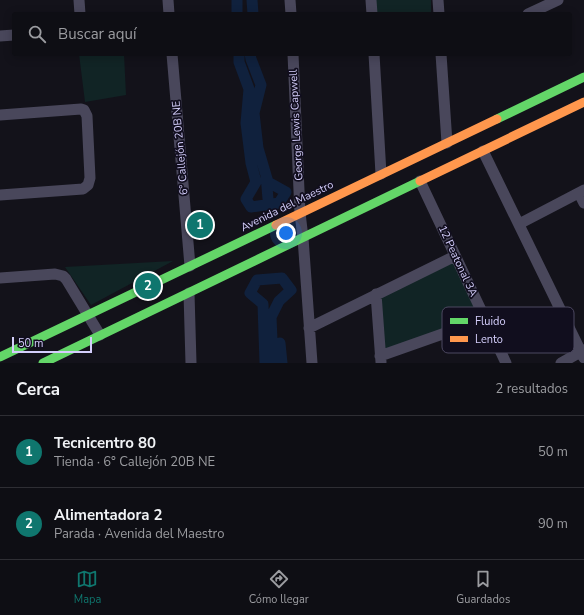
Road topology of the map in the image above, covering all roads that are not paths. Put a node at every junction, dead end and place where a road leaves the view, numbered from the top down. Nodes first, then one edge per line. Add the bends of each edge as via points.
1 (79, 0) edge
2 (168, 0) edge
3 (290, 0) edge
4 (371, 0) edge
5 (438, 0) edge
6 (558, 0) edge
7 (80, 12) edge
8 (169, 12) edge
9 (291, 12) edge
10 (372, 12) edge
11 (439, 12) edge
12 (532, 12) edge
13 (12, 35) edge
14 (0, 36) edge
15 (172, 56) edge
16 (293, 56) edge
17 (374, 56) edge
18 (441, 56) edge
19 (584, 77) edge
20 (584, 102) edge
21 (0, 115) edge
22 (447, 143) junction
23 (483, 151) junction
24 (381, 174) junction
25 (420, 182) junction
26 (581, 191) edge
27 (0, 194) edge
28 (584, 203) edge
29 (300, 213) junction
30 (519, 224) junction
31 (303, 238) junction
32 (239, 255) junction
33 (455, 256) junction
34 (190, 266) junction
35 (0, 278) edge
36 (189, 293) junction
37 (376, 294) junction
38 (479, 307) edge
39 (560, 307) edge
40 (87, 315) junction
41 (309, 328) junction
42 (100, 335) junction
43 (574, 335) edge
44 (442, 336) edge
45 (501, 353) edge
46 (583, 353) edge
47 (0, 357) edge
48 (381, 359) edge
49 (43, 363) edge
50 (191, 363) edge
51 (312, 363) edge
52 (506, 363) edge
53 (561, 363) edge

1 - 7 street
2 - 8 street
3 - 9 street
4 - 10 street
5 - 11 street
6 - 12 street
13 - 14 street
15 - 34 street, 6° Callejón 20B NE
16 - 29 street, George Lewis Capwell
17 - 24 street
18 - 22 street
19 - 22 street, Avenida del Maestro
20 - 23 street, Avenida del Maestro
21 - 27 street via 84,110 87,116 90,178 83,189
22 - 24 street, Avenida del Maestro
23 - 25 street, Avenida del Maestro
23 - 30 street
24 - 29 street, Avenida del Maestro
25 - 31 street, Avenida del Maestro
25 - 33 street, 12 Peatonal 3A
26 - 28 street
26 - 30 street
29 - 31 street, George Lewis Capwell
29 - 32 street, Avenida del Maestro via 250,237
30 - 39 street
31 - 32 street, Avenida del Maestro
31 - 41 street, George Lewis Capwell
32 - 34 street, Avenida del Maestro
32 - 36 street, Avenida del Maestro
33 - 37 street
33 - 38 street, 12 Peatonal 3A
34 - 40 street, Avenida del Maestro
35 - 40 street via 55,274 63,276
36 - 42 street, Avenida del Maestro
36 - 50 street
37 - 41 street
37 - 48 street
40 - 42 street
40 - 47 street, Avenida del Maestro
41 - 51 street, George Lewis Capwell
42 - 49 street, Avenida del Maestro
43 - 46 street
44 - 48 street
45 - 52 street, 12 Peatonal 3A
46 - 53 street

